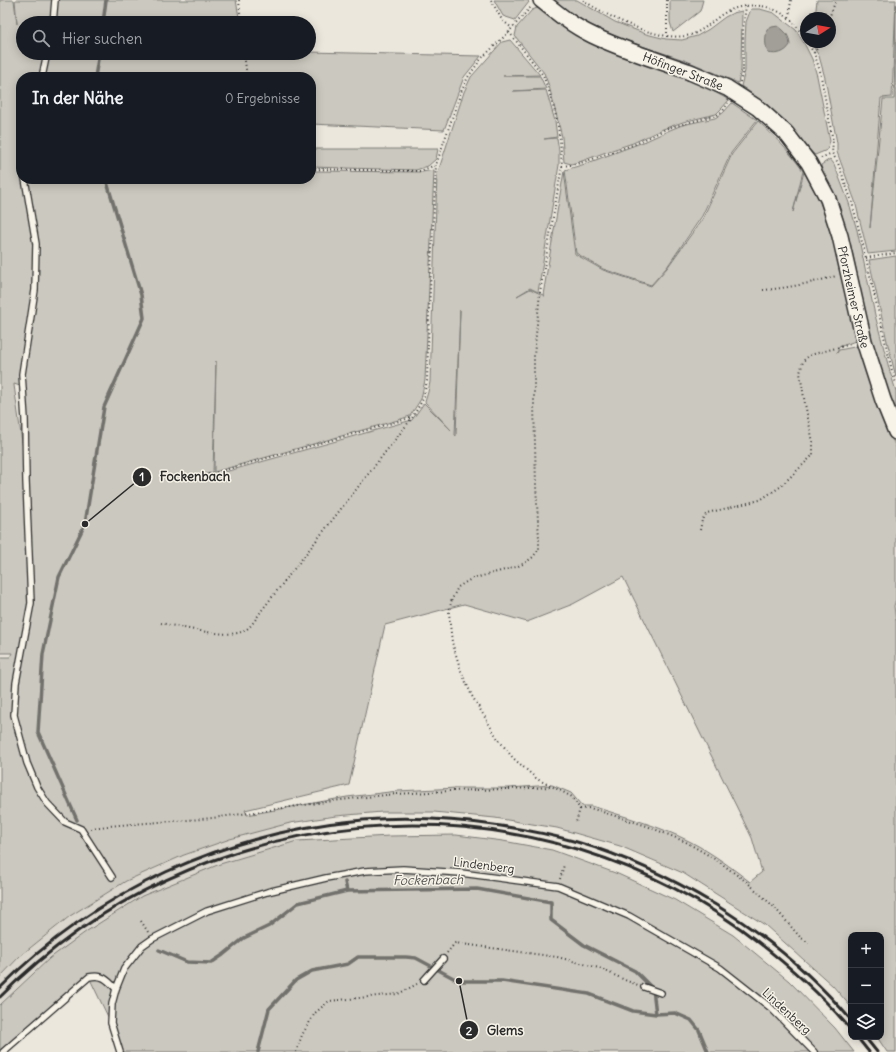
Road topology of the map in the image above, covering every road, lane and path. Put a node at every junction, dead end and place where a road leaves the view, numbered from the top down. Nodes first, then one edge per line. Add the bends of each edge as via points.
1 (55, 0) edge
2 (239, 0) edge
3 (491, 0) edge
4 (583, 0) edge
5 (667, 0) edge
6 (791, 0) edge
7 (836, 0) edge
8 (537, 3) edge
9 (746, 6) junction
10 (831, 12) edge
11 (54, 16) edge
12 (240, 16) edge
13 (789, 18) junction
14 (512, 28) junction
15 (509, 32) junction
16 (800, 33) edge
17 (667, 37) junction
18 (811, 48) edge
19 (817, 48) edge
20 (814, 53) junction
21 (46, 60) edge
22 (245, 60) edge
23 (43, 72) edge
24 (246, 72) edge
25 (740, 83) dead end
26 (730, 102) dead end
27 (809, 163) joint
28 (436, 165) junction
29 (562, 166) junction
30 (316, 169) edge
31 (26, 184) edge
32 (896, 253) edge
33 (866, 258) junction
34 (849, 273) junction
35 (763, 290) dead end
36 (864, 341) junction
37 (896, 383) edge
38 (412, 418) junction
39 (896, 432) edge
40 (181, 479) dead end
41 (700, 530) dead end
42 (162, 623) dead end
43 (551, 786) junction
44 (580, 809) junction
45 (576, 822) dead end
46 (81, 829) junction
47 (564, 865) dead end
48 (112, 877) dead end
49 (558, 886) junction
50 (141, 921) dead end
51 (152, 939) junction
52 (809, 942) dead end
53 (443, 959) joint
54 (424, 980) joint
55 (644, 987) joint
56 (116, 988) junction
57 (661, 993) dead end
58 (3, 1052) edge
59 (120, 1052) edge
60 (296, 1052) edge
61 (814, 1052) edge

1 - 11 lane
2 - 12 path
3 - 14 path via 502,20
4 - 17 path via 632,26
5 - 17 path
6 - 13 path
7 - 10 path
8 - 14 path
8 - 27 street, Höfinger Straße, bridge via 591,34 727,88 758,108 786,133
9 - 13 path via 760,5
9 - 17 path via 722,15 696,34
9 - 25 path via 743,71
13 - 16 path
14 - 15 path
15 - 28 path via 481,59 468,77
15 - 29 path via 543,75 557,120
18 - 20 path
19 - 20 path
20 - 33 path via 820,71 833,141 832,153 852,202
21 - 23 lane
22 - 24 path
26 - 29 path via 717,115 668,128 635,144 584,162
27 - 34 street, Pforzheimer Straße via 828,199
28 - 30 path via 420,171
28 - 38 path via 427,381 423,399
29 - 43 path via 540,292 534,356 539,549 525,563 471,579 458,587 449,611 452,642 461,671 484,717 513,758 537,779
31 - 46 lane via 36,244 35,290 22,374 31,603 16,683 14,715 36,787 65,822
32 - 33 path
33 - 37 path
34 - 35 path via 809,283
34 - 36 street, Pforzheimer Straße
36 - 39 street, Pforzheimer Straße
36 - 41 path via 810,355 803,361 800,373 813,442 813,455 780,487 760,500 707,513
38 - 40 path via 214,473
38 - 42 path via 254,622 242,632 226,634
43 - 44 path via 572,797
43 - 46 path via 399,794 210,818
44 - 45 path
44 - 52 path via 590,808 654,828 686,842 748,883 774,907 800,938
46 - 48 lane
47 - 49 path
49 - 51 lane, Lindenberg via 461,873 403,869 365,871 267,892 207,911
49 - 61 lane, Lindenberg via 629,916 720,968 771,1008
50 - 51 path
51 - 56 lane, Lindenberg via 142,946 124,969
53 - 54 lane
53 - 55 path via 455,943 558,957 599,968 627,982
54 - 60 path via 398,994 328,1001 315,1014 302,1035
55 - 57 lane
56 - 58 lane via 109,980 97,975 89,977
56 - 59 lane, Lindenberg via 112,1004 112,1023

